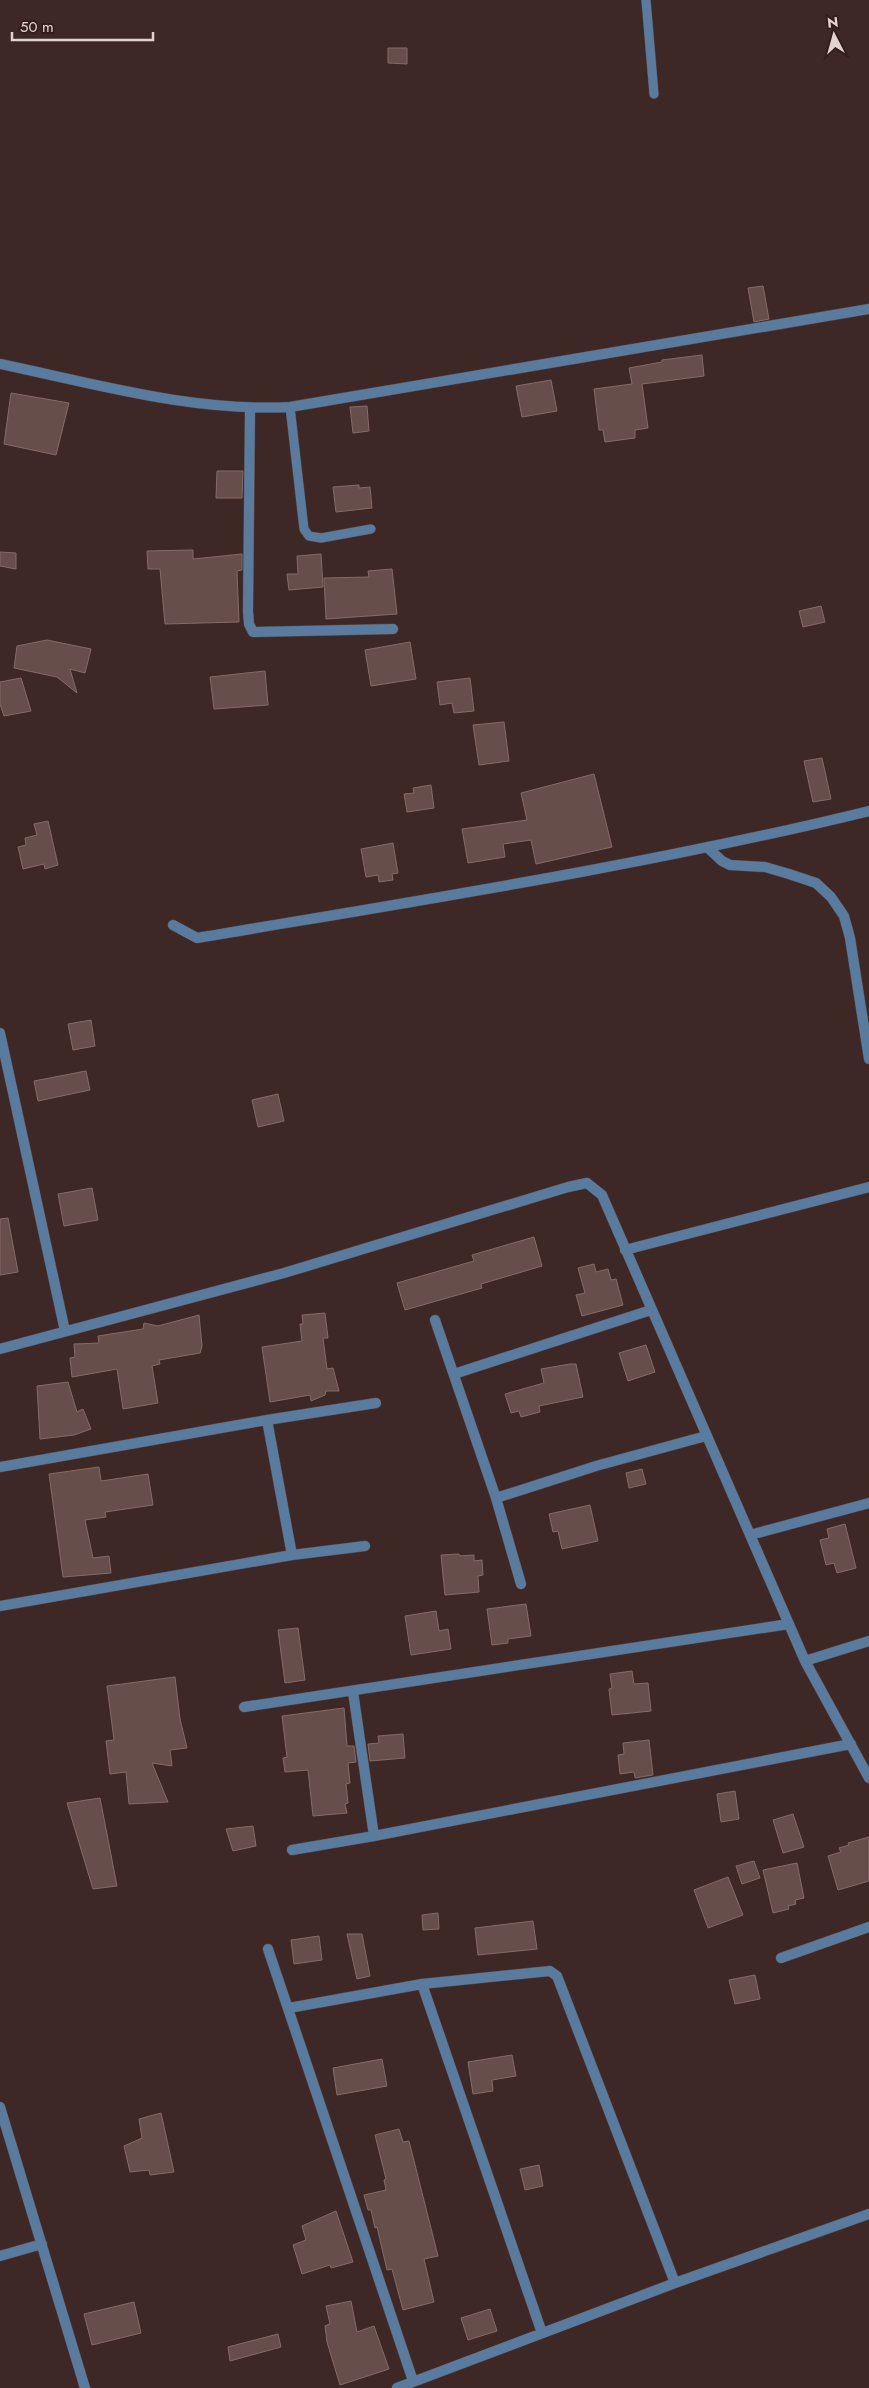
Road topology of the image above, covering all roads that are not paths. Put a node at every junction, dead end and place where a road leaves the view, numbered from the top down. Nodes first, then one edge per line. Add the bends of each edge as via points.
1 (646, 0) edge
2 (654, 94) dead end
3 (869, 309) edge
4 (0, 364) edge
5 (290, 407) junction
6 (250, 409) junction
7 (371, 529) dead end
8 (393, 629) dead end
9 (869, 811) edge
10 (707, 846) junction
11 (173, 925) dead end
12 (867, 1024) edge
13 (0, 1033) edge
14 (869, 1059) edge
15 (869, 1187) edge
16 (625, 1250) junction
17 (651, 1310) junction
18 (435, 1320) dead end
19 (65, 1331) junction
20 (0, 1349) edge
21 (454, 1374) junction
22 (376, 1403) dead end
23 (267, 1420) junction
24 (706, 1436) junction
25 (0, 1467) edge
26 (496, 1498) junction
27 (869, 1502) edge
28 (750, 1535) junction
29 (365, 1546) dead end
30 (292, 1555) junction
31 (521, 1584) dead end
32 (0, 1606) edge
33 (789, 1624) junction
34 (869, 1641) edge
35 (805, 1661) junction
36 (353, 1692) junction
37 (244, 1707) dead end
38 (850, 1744) junction
39 (869, 1778) edge
40 (374, 1836) junction
41 (292, 1850) dead end
42 (869, 1927) edge
43 (268, 1949) dead end
44 (781, 1958) dead end
45 (422, 1984) junction
46 (288, 2008) junction
47 (0, 2107) edge
48 (869, 2214) edge
49 (42, 2244) junction
50 (0, 2256) edge
51 (675, 2283) junction
52 (542, 2333) junction
53 (413, 2381) junction
54 (86, 2388) edge
55 (397, 2388) edge

1 - 2 lane
3 - 5 street
4 - 6 street via 164,398
5 - 6 street
5 - 7 lane via 304,529 309,536 321,538
6 - 8 street via 248,611 253,632
9 - 10 street
10 - 11 street via 197,938
10 - 12 street via 730,865 765,867 789,874 816,884 831,897 846,923
12 - 14 street
13 - 19 street
15 - 16 street
16 - 17 street
16 - 19 street via 602,1196 588,1183 284,1273
17 - 21 street
17 - 24 street
18 - 21 street
19 - 20 street
21 - 26 street
22 - 23 street
23 - 25 street
23 - 30 street
24 - 26 street
24 - 28 street
26 - 31 street
27 - 28 street
28 - 33 street
29 - 30 street
30 - 32 street
33 - 35 street
33 - 36 street
34 - 35 street
35 - 38 street
36 - 37 street
36 - 40 street
38 - 39 street
38 - 40 street
40 - 41 street
42 - 44 street
43 - 46 street
45 - 46 street
45 - 51 street via 550,1971 557,1976
45 - 52 street
46 - 53 street
47 - 49 street
48 - 51 street
49 - 50 street
49 - 54 street
51 - 52 street
52 - 53 street
53 - 55 street

